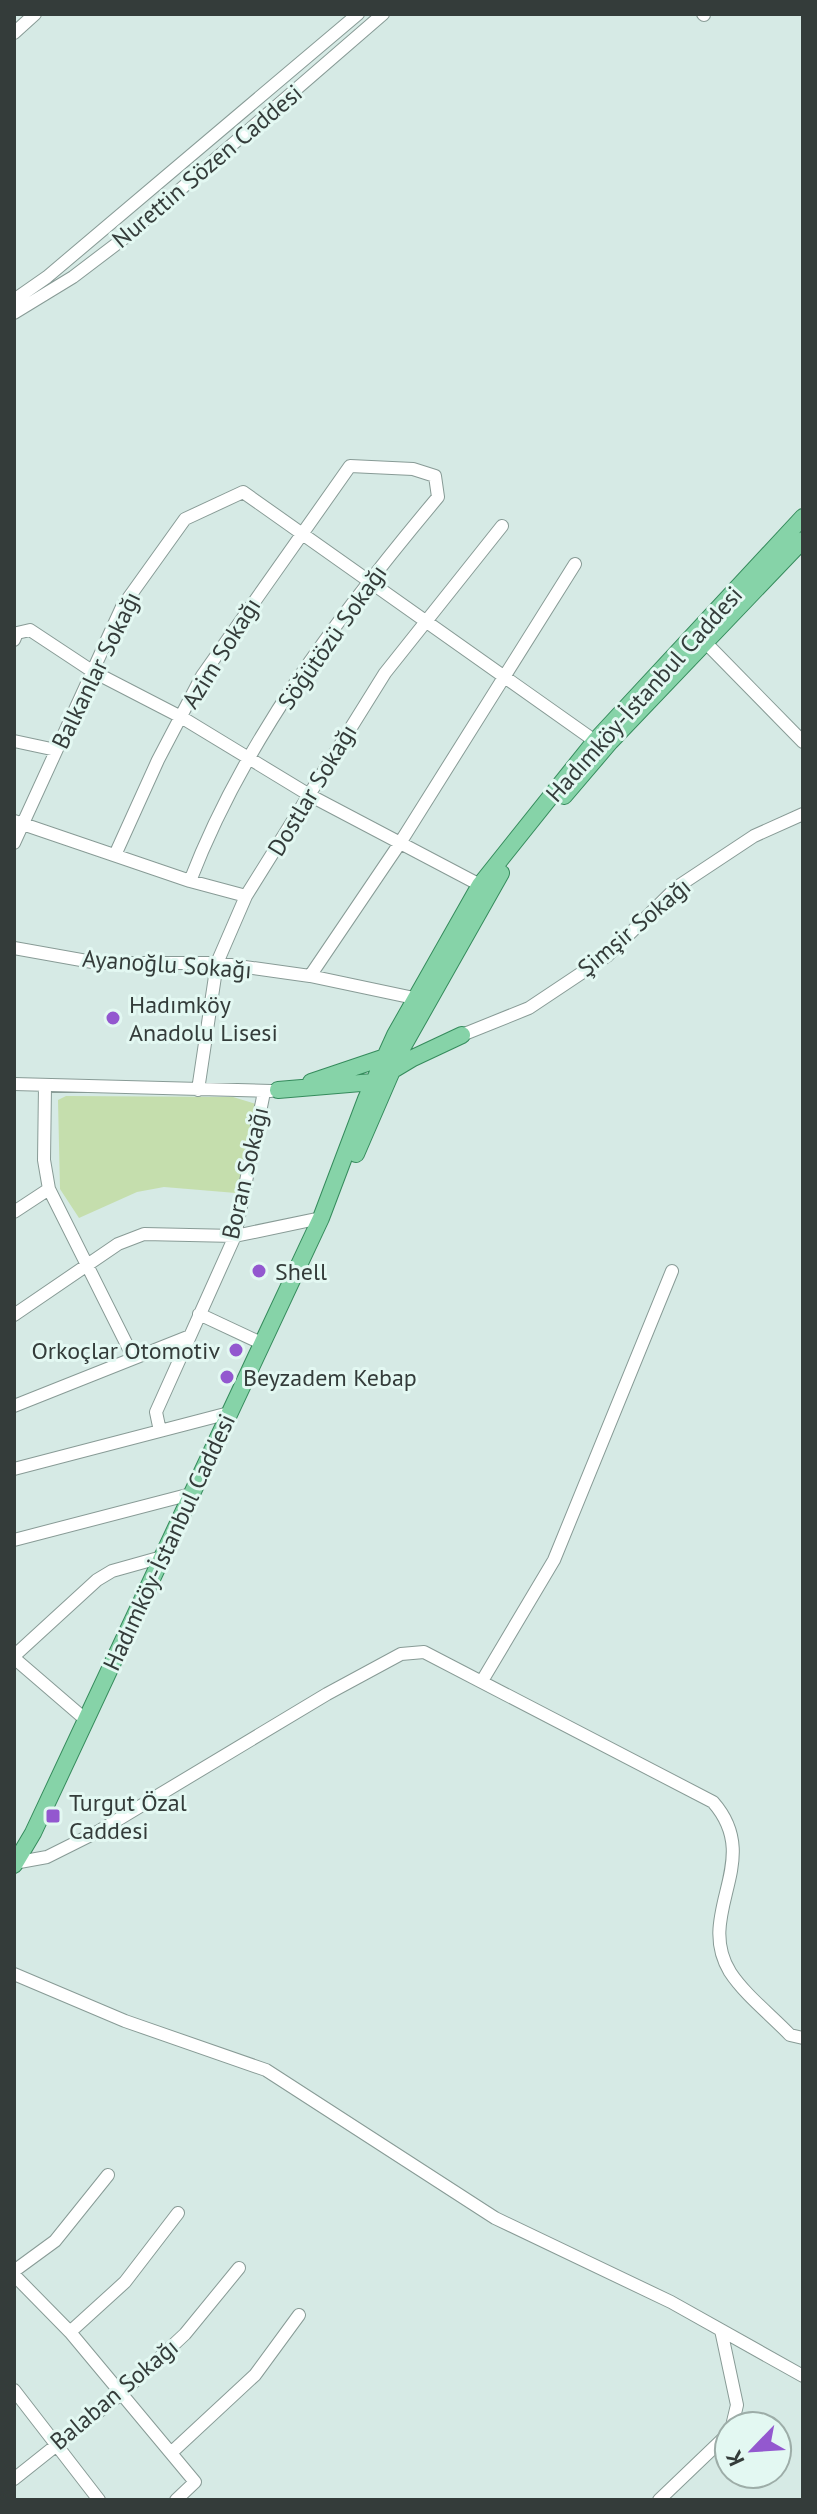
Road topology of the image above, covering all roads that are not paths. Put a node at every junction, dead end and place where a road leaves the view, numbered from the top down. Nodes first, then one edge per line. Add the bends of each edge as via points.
1 (35, 14) edge
2 (358, 14) edge
3 (383, 14) edge
4 (14, 33) edge
5 (16, 305) edge
6 (350, 466) joint
7 (803, 517) edge
8 (502, 526) dead end
9 (302, 532) junction
10 (803, 540) edge
11 (575, 564) dead end
12 (369, 580) junction
13 (427, 621) junction
14 (14, 640) edge
15 (706, 643) junction
16 (92, 671) junction
17 (502, 678) junction
18 (181, 717) junction
19 (14, 741) edge
20 (595, 741) junction
21 (803, 742) edge
22 (56, 750) junction
23 (249, 758) junction
24 (311, 796) junction
25 (803, 814) edge
26 (19, 823) edge
27 (14, 843) edge
28 (400, 843) junction
29 (115, 855) junction
30 (190, 881) junction
31 (480, 885) junction
32 (246, 896) junction
33 (14, 948) edge
34 (217, 963) junction
35 (310, 976) junction
36 (414, 998) junction
37 (462, 1035) junction
38 (401, 1050) junction
39 (387, 1065) junction
40 (373, 1082) junction
41 (14, 1084) edge
42 (45, 1086) junction
43 (198, 1090) junction
44 (271, 1091) junction
45 (49, 1189) junction
46 (14, 1212) edge
47 (321, 1218) junction
48 (235, 1236) junction
49 (87, 1265) junction
50 (672, 1271) dead end
51 (199, 1314) junction
52 (14, 1315) edge
53 (190, 1336) junction
54 (261, 1343) junction
55 (133, 1357) junction
56 (14, 1406) edge
57 (229, 1413) junction
58 (160, 1431) junction
59 (14, 1469) edge
60 (191, 1494) junction
61 (14, 1540) edge
62 (162, 1557) junction
63 (14, 1657) edge
64 (482, 1681) junction
65 (86, 1720) junction
66 (15, 1861) edge
67 (14, 1974) edge
68 (803, 2038) edge
69 (108, 2175) dead end
70 (178, 2213) dead end
71 (239, 2268) dead end
72 (14, 2273) edge
73 (299, 2315) dead end
74 (721, 2330) junction
75 (70, 2332) junction
76 (803, 2376) edge
77 (14, 2390) edge
78 (122, 2393) junction
79 (736, 2410) edge
80 (56, 2442) junction
81 (713, 2448) edge
82 (172, 2452) junction
83 (14, 2479) edge
84 (99, 2500) edge
85 (176, 2500) edge
86 (659, 2500) edge

1 - 4 street
2 - 5 street, Nurettin Sözen Caddesi
3 - 5 street, Nurettin Sözen Caddesi via 123,239 73,277
6 - 9 street, Azim Sokağı
6 - 12 street, Söğütözü Sokağı via 413,469 435,476 438,497
7 - 20 main road, Hadımköy-İstanbul Caddesi
8 - 13 street, Dostlar Sokağı
9 - 12 street
9 - 16 street, Balkanlar Sokağı via 243,492 185,519 122,607
9 - 18 street, Azim Sokağı via 222,645
10 - 15 main road, Hadımköy-İstanbul Caddesi
11 - 17 street
12 - 13 street
12 - 23 street, Söğütözü Sokağı
13 - 17 street
13 - 24 street, Dostlar Sokağı via 360,710
14 - 16 street via 17,633 30,630
15 - 21 street
15 - 38 main road, Hadımköy-İstanbul Caddesi via 610,742 498,877
16 - 18 street
16 - 22 street, Balkanlar Sokağı
17 - 20 street
17 - 28 street
18 - 23 street
18 - 29 street, Azim Sokağı
19 - 22 street
20 - 31 main road, Hadımköy-İstanbul Caddesi
22 - 26 street, Balkanlar Sokağı
23 - 24 street
23 - 30 street, Söğütözü Sokağı via 214,818
24 - 28 street
24 - 32 street, Dostlar Sokağı
25 - 37 street, Şimşir Sokağı via 754,836 677,887 607,956 529,1008
26 - 27 street, Balkanlar Sokağı
26 - 29 street
28 - 31 street
28 - 35 street
29 - 30 street
30 - 32 street
31 - 36 main road, Hadımköy-İstanbul Caddesi
32 - 34 street, Dostlar Sokağı
33 - 34 street, Ayanoğlu Sokağı via 98,963
34 - 35 street, Ayanoğlu Sokağı
34 - 43 street, Dostlar Sokağı
35 - 36 street, Ayanoğlu Sokağı
36 - 39 main road, Hadımköy-İstanbul Caddesi
37 - 38 main road
37 - 39 main road
38 - 39 main road, Hadımköy-İstanbul Caddesi
39 - 40 main road, Hadımköy-İstanbul Caddesi
39 - 44 main road
39 - 47 main road, Hadımköy-İstanbul Caddesi via 349,1171
40 - 44 main road
40 - 47 main road, Hadımköy-İstanbul Caddesi
41 - 42 street
42 - 43 street
42 - 45 street
43 - 44 street
44 - 48 street, Boran Sokağı
45 - 46 street
45 - 49 street
47 - 48 street
47 - 54 main road, Hadımköy-İstanbul Caddesi
48 - 49 street via 144,1234
48 - 51 street, Boran Sokağı
49 - 52 street
49 - 55 street
50 - 64 street via 554,1560
51 - 53 street, Boran Sokağı
51 - 54 street
53 - 55 street
53 - 58 street, Boran Sokağı via 156,1412
54 - 57 main road, Hadımköy-İstanbul Caddesi
55 - 56 street
57 - 58 street
57 - 60 main road, Hadımköy-İstanbul Caddesi
58 - 59 street
60 - 61 street
60 - 62 main road, Hadımköy-İstanbul Caddesi
62 - 63 street via 112,1571
62 - 65 main road, Hadımköy-İstanbul Caddesi
63 - 65 street
64 - 66 street via 424,1652 401,1654 99,1831 47,1857
64 - 68 street via 713,1802 733,1833 735,1858 719,1937 730,1971 790,2035
65 - 66 main road, Hadımköy-İstanbul Caddesi
67 - 74 street via 125,2021 266,2070 495,2218
69 - 72 street via 55,2241
70 - 75 street via 125,2282
71 - 78 street, Balaban Sokağı via 185,2334
72 - 75 street
73 - 82 street via 255,2375
74 - 76 street
74 - 79 street
75 - 78 street
77 - 80 street
78 - 80 street, Balaban Sokağı
78 - 82 street
80 - 83 street, Balaban Sokağı
80 - 84 street
81 - 86 street
82 - 85 street via 195,2482

